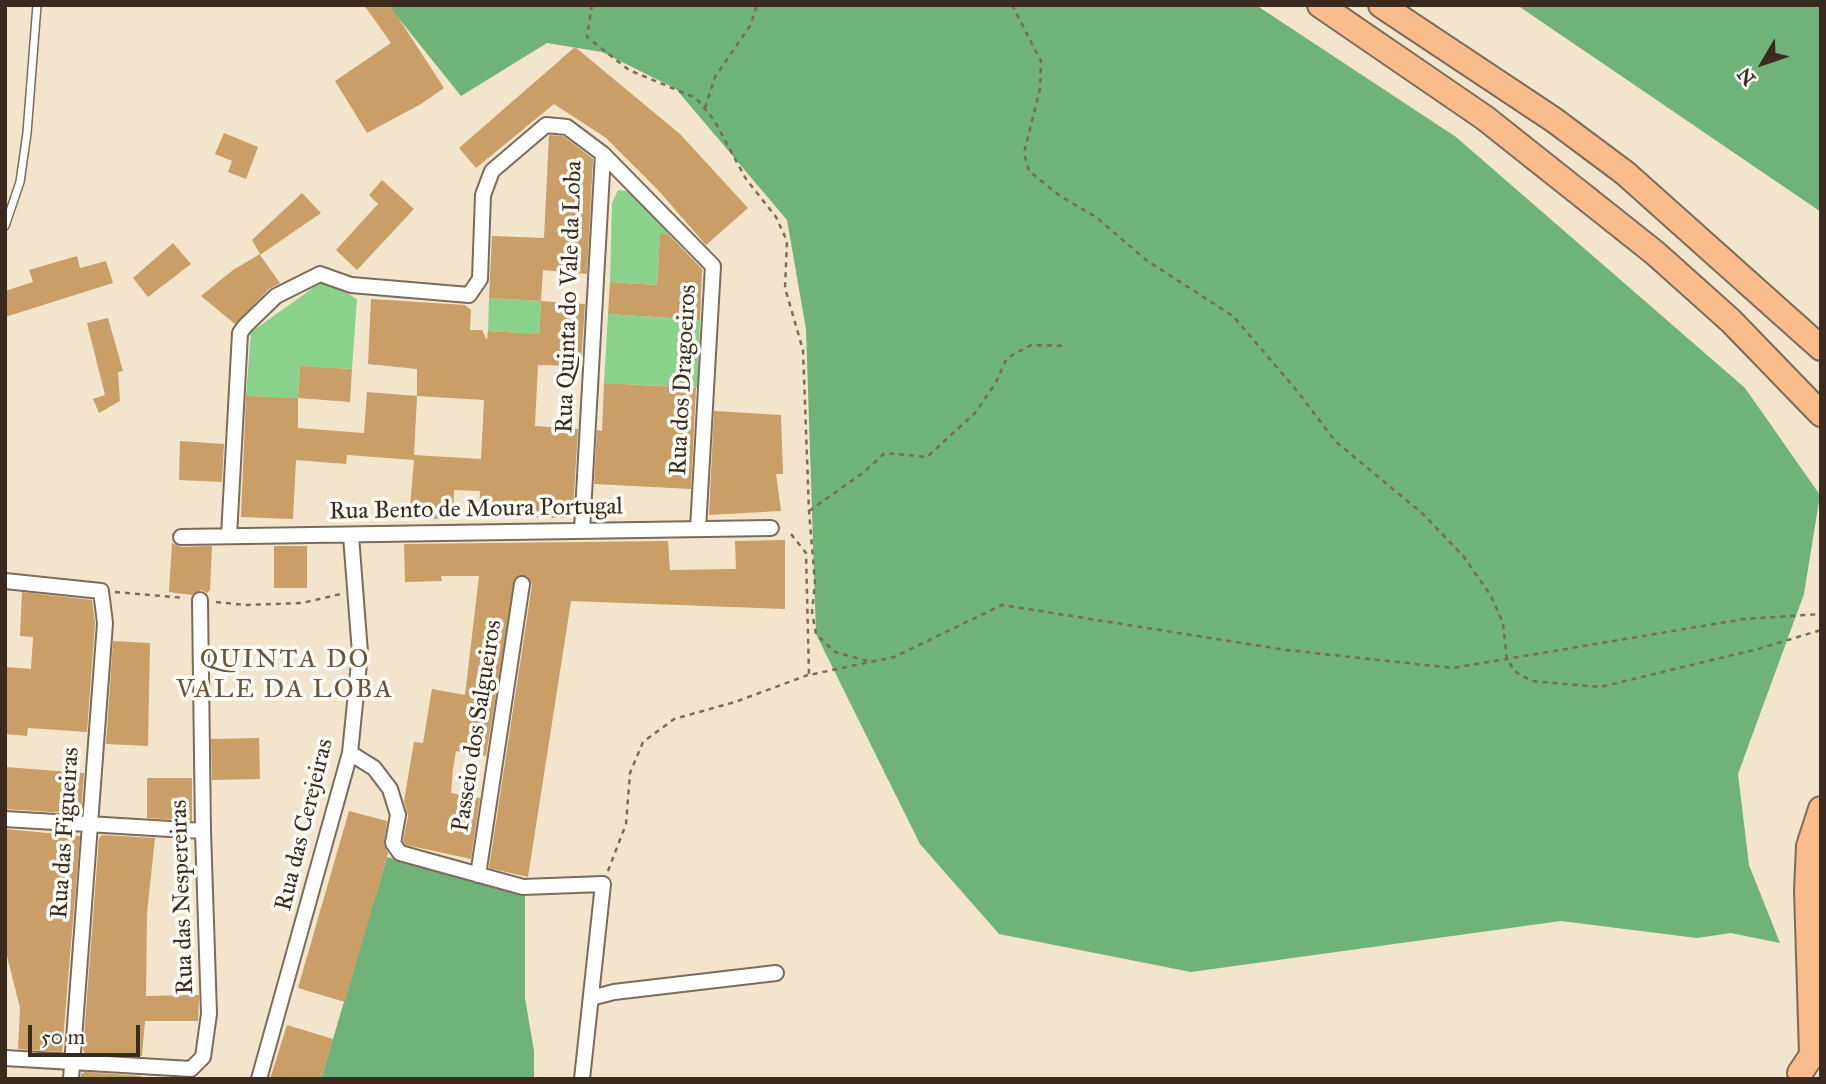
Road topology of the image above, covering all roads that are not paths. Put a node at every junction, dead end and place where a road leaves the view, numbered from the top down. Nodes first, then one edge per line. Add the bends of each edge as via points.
1 (37, 5) edge
2 (1321, 5) edge
3 (1381, 5) edge
4 (603, 154) junction
5 (5, 226) edge
6 (1763, 297) junction
7 (1821, 348) edge
8 (1821, 361) edge
9 (1816, 410) edge
10 (771, 528) dead end
11 (698, 529) junction
12 (582, 530) junction
13 (229, 536) junction
14 (351, 536) junction
15 (181, 537) dead end
16 (5, 581) edge
17 (522, 584) dead end
18 (200, 600) road end
19 (351, 753) junction
20 (1821, 808) edge
21 (5, 819) edge
22 (89, 826) junction
23 (203, 831) junction
24 (1821, 871) edge
25 (478, 875) junction
26 (1821, 933) edge
27 (776, 973) dead end
28 (591, 998) junction
29 (5, 1058) edge
30 (72, 1063) junction
31 (1800, 1073) dead end
32 (71, 1079) edge
33 (259, 1079) edge
34 (582, 1079) edge

1 - 5 lane via 26,145
2 - 9 highway via 1485,118 1581,192 1731,321
3 - 6 highway via 1625,173
4 - 11 street, Rua dos Dragoeiros via 713,266
4 - 12 street, Rua Quinta do Vale da Loba
4 - 13 street, Rua Quinta do Vale da Loba via 568,127 546,125 492,171 482,195 480,279 469,295 351,285 320,274 276,296 245,326 240,333
6 - 7 highway
6 - 8 highway
10 - 11 street, Rua Bento de Moura Portugal
11 - 12 street, Rua Bento de Moura Portugal
12 - 14 street, Rua Bento de Moura Portugal
13 - 14 street, Rua Bento de Moura Portugal
13 - 15 street, Rua Bento de Moura Portugal
14 - 19 street, Rua das Cerejeiras via 360,653
16 - 22 street, Rua das Figueiras via 101,592 105,623
17 - 25 street, Passeio dos Salgueiros
18 - 23 street, Rua das Nespereiras
19 - 25 street via 374,768 390,789 398,816 395,849
19 - 33 street, Rua das Cerejeiras
20 - 31 highway via 1809,846 1807,890 1812,1055
21 - 22 street
22 - 23 street
22 - 30 street, Rua das Figueiras
23 - 30 street, Rua das Nespereiras via 209,1014 202,1057 191,1069
24 - 26 highway
25 - 28 street via 523,887 603,884
27 - 28 street
28 - 34 street
29 - 30 street
30 - 32 street, Rua das Figueiras

